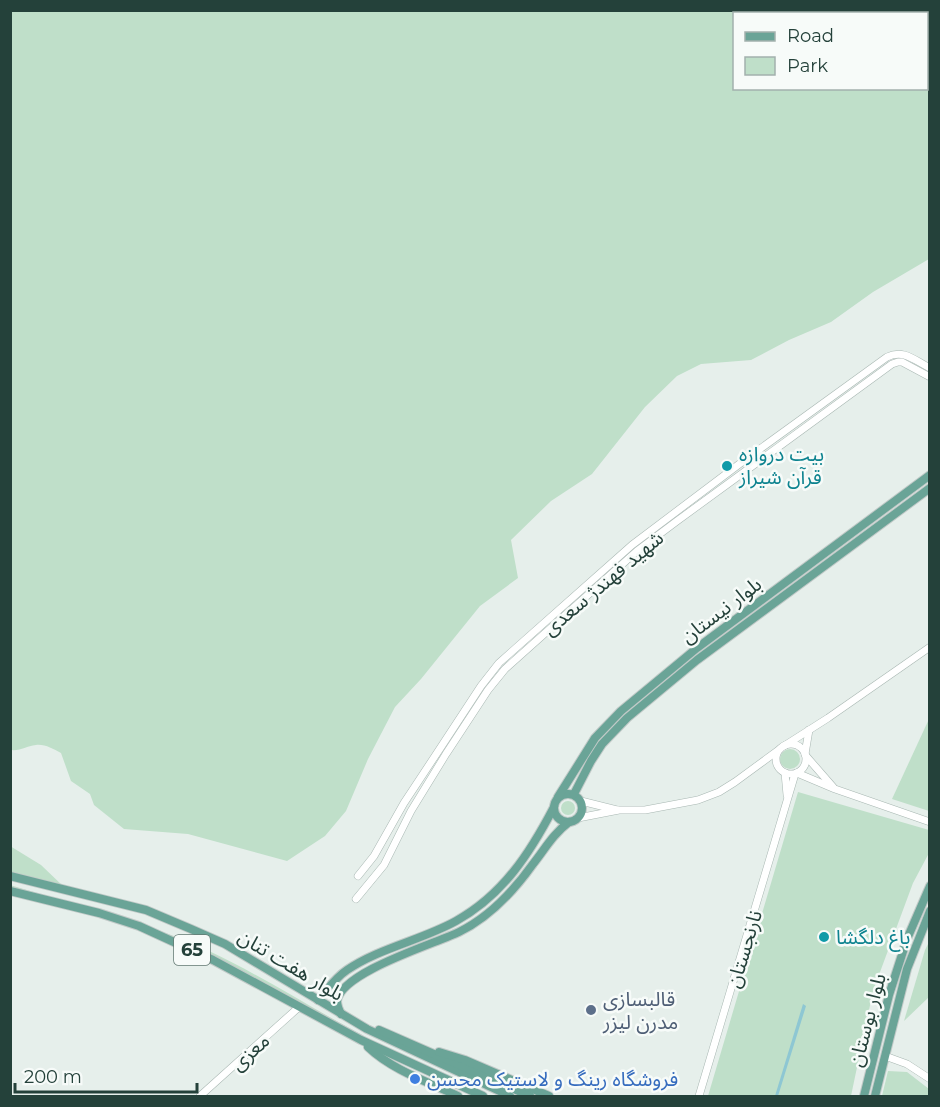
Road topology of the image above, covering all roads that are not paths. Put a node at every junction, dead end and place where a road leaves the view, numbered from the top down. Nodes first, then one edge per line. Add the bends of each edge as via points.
1 (930, 368) edge
2 (930, 377) edge
3 (930, 475) edge
4 (930, 488) edge
5 (930, 647) edge
6 (809, 730) junction
7 (782, 747) junction
8 (805, 755) junction
9 (758, 764) junction
10 (777, 766) junction
11 (785, 773) junction
12 (796, 773) junction
13 (835, 789) junction
14 (574, 794) junction
15 (558, 797) junction
16 (581, 801) junction
17 (788, 801) junction
18 (554, 807) junction
19 (619, 810) junction
20 (578, 818) junction
21 (569, 822) junction
22 (930, 822) edge
23 (10, 876) edge
24 (358, 876) dead end
25 (930, 886) edge
26 (10, 891) edge
27 (356, 899) dead end
28 (930, 911) edge
29 (912, 941) junction
30 (329, 987) junction
31 (339, 996) junction
32 (318, 1000) junction
33 (298, 1007) junction
34 (341, 1015) junction
35 (367, 1029) junction
36 (361, 1040) junction
37 (424, 1049) junction
38 (885, 1056) junction
39 (930, 1079) edge
40 (200, 1096) edge
41 (458, 1096) edge
42 (483, 1096) edge
43 (510, 1096) edge
44 (530, 1096) edge
45 (549, 1096) edge
46 (699, 1096) edge
47 (864, 1096) edge
48 (874, 1096) edge

1 - 24 street, شهید فهندژ سعدی via 905,354 887,357 632,545 499,663
2 - 27 street, شهید فهندژ سعدی via 902,362 892,364 695,507 505,669 446,754 384,865
3 - 15 main road, بلوار نیستان via 697,648 621,711 595,738
4 - 14 main road, بلوار نیستان via 697,660 634,712 602,744
5 - 6 street
6 - 7 street
6 - 8 street
7 - 8 street via 799,746
7 - 9 street
7 - 10 street via 776,757
8 - 12 street via 804,766
8 - 13 street
9 - 10 street
9 - 19 street via 719,792 698,800 645,810
10 - 11 street
11 - 12 street
11 - 17 street
12 - 13 street
12 - 17 street, نارنجستان
13 - 22 street
14 - 15 main road
14 - 16 main road
15 - 18 main road
16 - 19 street
16 - 20 main road
17 - 46 street, نارنجستان
18 - 21 main road via 556,816
18 - 30 main road via 512,875 483,903 454,922 357,964
19 - 20 street
20 - 21 main road
21 - 31 main road via 556,832 507,897 483,917 460,931 370,969
23 - 32 main road, بلوار هفت تنان / 65 via 146,910 225,944
25 - 29 main road, بلوار بوستان
26 - 33 main road, بلوار هفت تنان / 65 via 139,926 213,960
28 - 29 main road, بلوار بوستان
29 - 38 main road, بلوار بوستان
29 - 47 main road, بلوار بوستان via 889,995
30 - 31 main road via 328,999
30 - 32 main road
31 - 34 main road
32 - 34 main road, بلوار هفت تنان / 65
33 - 36 main road, بلوار هفت تنان / 65
33 - 40 street, معزی
34 - 35 main road, بلوار هفت تنان / 65
35 - 37 main road, 65 via 381,1030
35 - 43 main road, بلوار هفت تنان
36 - 41 main road, 65 via 387,1062
36 - 42 main road, بلوار هفت تنان
37 - 44 main road
37 - 45 main road, 65 via 452,1055
38 - 39 street
38 - 48 main road, بلوار بوستان

